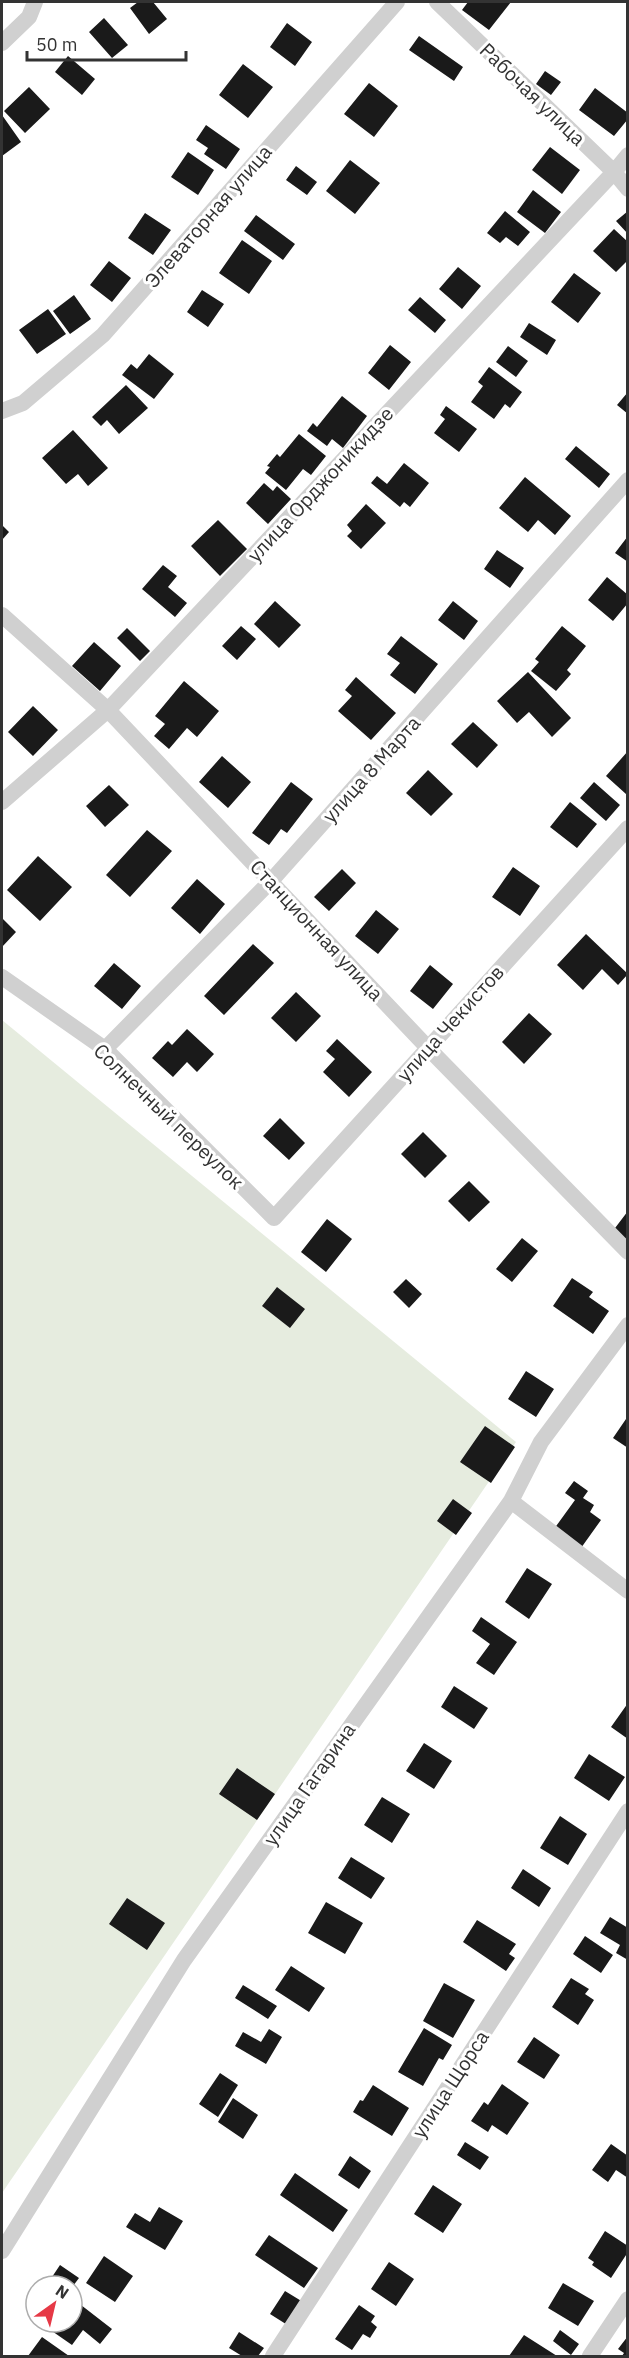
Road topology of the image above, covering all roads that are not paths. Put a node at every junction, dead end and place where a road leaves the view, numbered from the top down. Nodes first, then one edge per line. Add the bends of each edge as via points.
1 (35, 2) edge
2 (398, 2) edge
3 (437, 2) edge
4 (2, 43) edge
5 (627, 155) edge
6 (614, 172) junction
7 (627, 189) edge
8 (2, 411) edge
9 (627, 480) edge
10 (2, 615) edge
11 (108, 710) junction
12 (2, 802) edge
13 (627, 828) edge
14 (271, 881) junction
15 (2, 977) edge
16 (428, 1048) junction
17 (105, 1049) junction
18 (274, 1218) joint
19 (627, 1252) edge
20 (627, 1325) edge
21 (511, 1501) junction
22 (627, 1591) edge
23 (627, 1811) edge
24 (2, 2252) edge
25 (627, 2299) edge
26 (273, 2356) edge
27 (591, 2356) edge

1 - 4 street via 28,17
2 - 8 street, Элеваторная улица via 103,335 23,403
3 - 6 street, Рабочая улица
5 - 6 street, улица Орджоникидзе
6 - 7 street, Рабочая улица
6 - 11 street, улица Орджоникидзе
9 - 14 street, улица 8 Марта
10 - 11 street, Станционная улица
11 - 12 street, улица Орджоникидзе
11 - 14 street, Станционная улица
13 - 16 street, улица Чекистов
14 - 16 street, Станционная улица
14 - 17 street, улица 8 Марта
15 - 17 street, Солнечный переулок
16 - 18 street, улица Чекистов
16 - 19 street, Станционная улица
17 - 18 street, Солнечный переулок
20 - 21 street, улица Гагарина via 541,1442
21 - 22 street
21 - 24 street, улица Гагарина via 184,1960
23 - 26 street, улица Щорса
25 - 27 street

